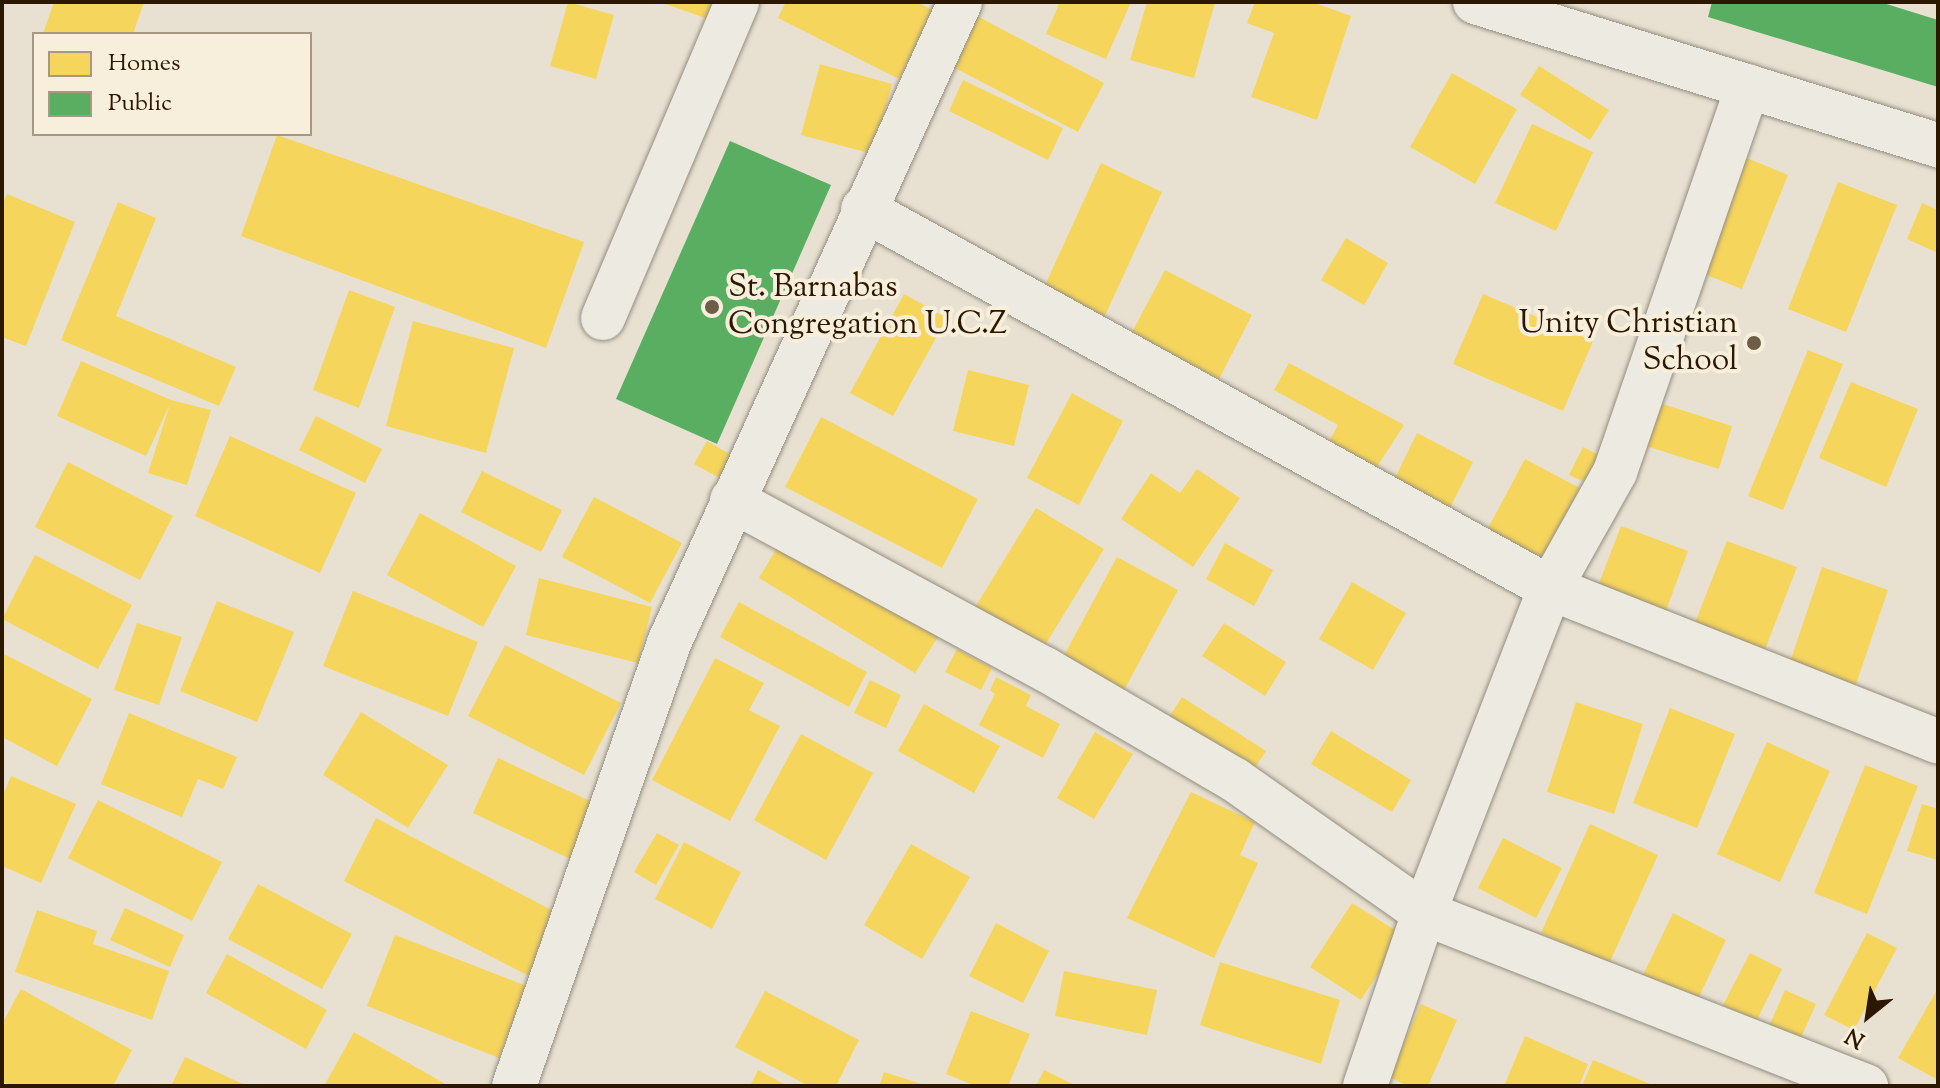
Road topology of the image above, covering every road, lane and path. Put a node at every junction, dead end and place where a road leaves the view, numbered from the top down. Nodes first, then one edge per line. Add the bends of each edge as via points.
1 (737, 2) edge
2 (960, 2) edge
3 (1475, 2) edge
4 (1542, 11) edge
5 (1748, 86) junction
6 (1938, 145) edge
7 (863, 209) junction
8 (603, 318) dead end
9 (732, 500) junction
10 (1550, 588) junction
11 (1938, 742) edge
12 (1424, 913) junction
13 (514, 1086) edge
14 (1365, 1086) edge
15 (1866, 1086) edge

1 - 8 street
2 - 7 street
3 - 4 street
4 - 5 street
5 - 6 street
5 - 10 street via 1615,472
7 - 9 street
7 - 10 street
9 - 12 street via 1045,669 1235,780
9 - 13 street via 645,707
10 - 11 street
10 - 12 street
12 - 14 street
12 - 15 street

